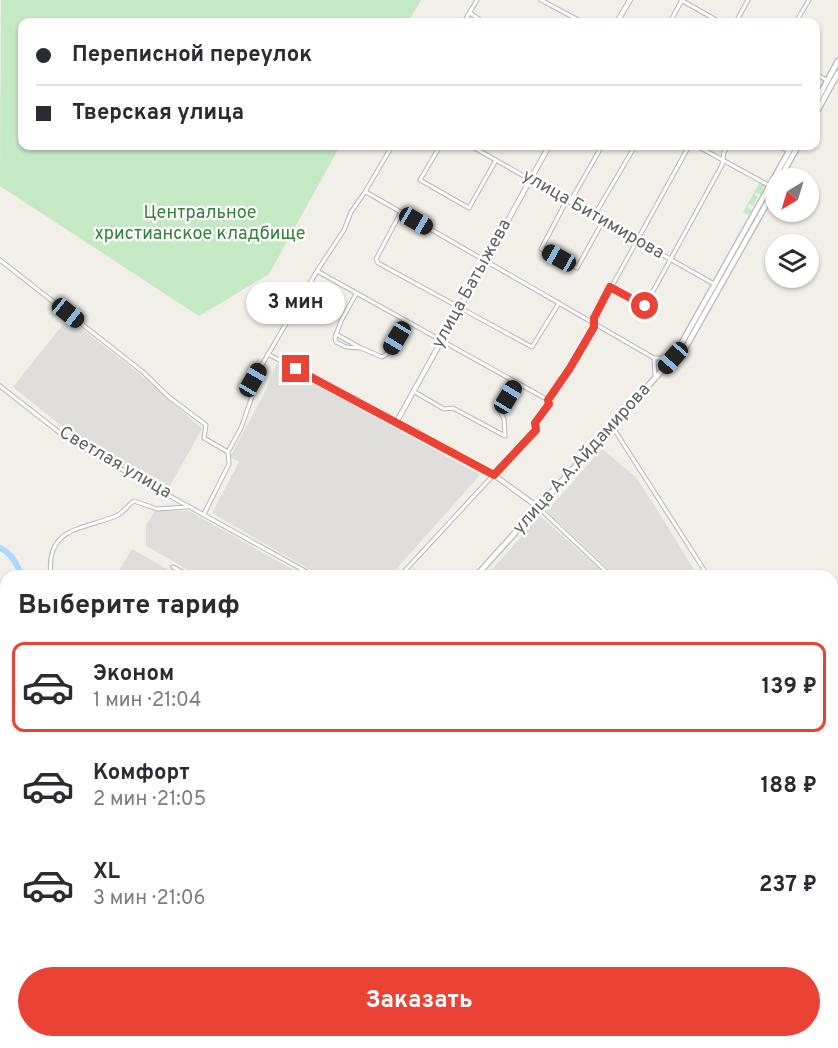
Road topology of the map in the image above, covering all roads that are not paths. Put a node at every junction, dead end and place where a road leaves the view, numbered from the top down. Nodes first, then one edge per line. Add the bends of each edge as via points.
1 (477, 0) edge
2 (541, 0) edge
3 (630, 0) edge
4 (682, 0) edge
5 (748, 0) edge
6 (809, 0) edge
7 (469, 13) junction
8 (466, 18) edge
9 (477, 18) edge
10 (575, 18) edge
11 (619, 18) edge
12 (672, 18) edge
13 (713, 18) edge
14 (738, 18) edge
15 (798, 18) edge
16 (838, 61) edge
17 (838, 73) edge
18 (820, 76) edge
19 (828, 81) junction
20 (820, 95) edge
21 (820, 106) edge
22 (390, 150) edge
23 (438, 150) edge
24 (479, 150) edge
25 (547, 150) edge
26 (600, 150) edge
27 (633, 150) edge
28 (686, 150) edge
29 (705, 150) edge
30 (726, 150) edge
31 (789, 150) edge
32 (796, 150) edge
33 (723, 159) junction
34 (496, 160) junction
35 (781, 168) edge
36 (786, 168) edge
37 (530, 180) junction
38 (765, 182) edge
39 (365, 192) junction
40 (765, 200) edge
41 (765, 200) edge
42 (569, 201) junction
43 (401, 212) junction
44 (594, 216) junction
45 (603, 221) junction
46 (637, 240) junction
47 (0, 260) edge
48 (670, 260) junction
49 (485, 262) junction
50 (317, 271) junction
51 (715, 285) junction
52 (610, 287) junction
53 (356, 294) junction
54 (559, 303) junction
55 (458, 309) junction
56 (406, 322) junction
57 (594, 323) junction
58 (336, 334) junction
59 (440, 341) junction
60 (361, 348) junction
61 (680, 350) junction
62 (268, 354) junction
63 (674, 357) junction
64 (654, 358) junction
65 (655, 379) junction
66 (516, 384) junction
67 (0, 386) edge
68 (413, 391) junction
69 (548, 400) junction
70 (396, 423) junction
71 (612, 426) junction
72 (228, 452) junction
73 (494, 475) junction
74 (188, 506) junction
75 (538, 507) junction
76 (204, 514) junction
77 (173, 567) dead end
78 (51, 570) edge
79 (179, 570) edge
80 (303, 570) edge
81 (406, 570) edge
82 (482, 570) edge
83 (605, 570) edge
84 (704, 570) edge

1 - 7 street
2 - 10 street
3 - 11 street
4 - 12 street
4 - 13 street
5 - 14 street
6 - 15 street
7 - 8 street
7 - 9 street
16 - 19 main road
17 - 21 main road
18 - 19 street
19 - 20 main road
22 - 39 street
23 - 34 street via 420,180 470,208
24 - 34 street, улица Битимирова
25 - 37 street, улица Батыжева
26 - 42 street
27 - 44 street
28 - 46 street
29 - 33 street
30 - 33 street
31 - 35 main road
32 - 36 main road
33 - 38 street
33 - 48 street
34 - 37 street, улица Битимирова
37 - 42 street, улица Битимирова
37 - 49 street, улица Батыжева
39 - 43 street
39 - 50 street
40 - 51 main road
41 - 61 main road
42 - 44 street, улица Битимирова
42 - 45 street via 541,249 577,268
43 - 49 street
43 - 55 street via 376,261
44 - 45 street, улица Битимирова
45 - 46 street, улица Битимирова
46 - 48 street, улица Битимирова
46 - 52 street
47 - 72 street via 143,372 206,426 204,438
48 - 51 street, улица Битимирова
48 - 52 street via 645,306
49 - 54 street
49 - 55 street, улица Батыжева
50 - 53 street
50 - 62 street
51 - 61 main road
52 - 57 street
53 - 56 street
53 - 58 street
54 - 55 street via 532,347
54 - 57 street
55 - 59 street, улица Батыжева
56 - 59 street
56 - 60 street via 382,357
57 - 64 street
57 - 69 street
58 - 60 street
58 - 60 street via 336,342
59 - 66 street
59 - 68 street, улица Батыжева
61 - 63 main road
62 - 70 street
62 - 72 street via 253,380 255,388 244,420
63 - 64 street
63 - 65 main road, улица А.А.Айдамирова
64 - 65 street
65 - 71 main road, улица А.А.Айдамирова
66 - 68 street via 500,411 505,436
66 - 69 street
67 - 74 street, Светлая улица via 69,440
68 - 70 street, улица Батыжева
69 - 73 street via 535,423 536,430
70 - 73 street
71 - 75 main road, улица А.А.Айдамирова
71 - 84 street
72 - 76 street via 229,464
73 - 75 street
73 - 81 street
74 - 76 street, Светлая улица
74 - 78 street via 157,509 134,501 118,515 73,530 56,543
75 - 82 main road, улица А.А.Айдамирова
75 - 83 street
76 - 80 street, Светлая улица
77 - 79 street

